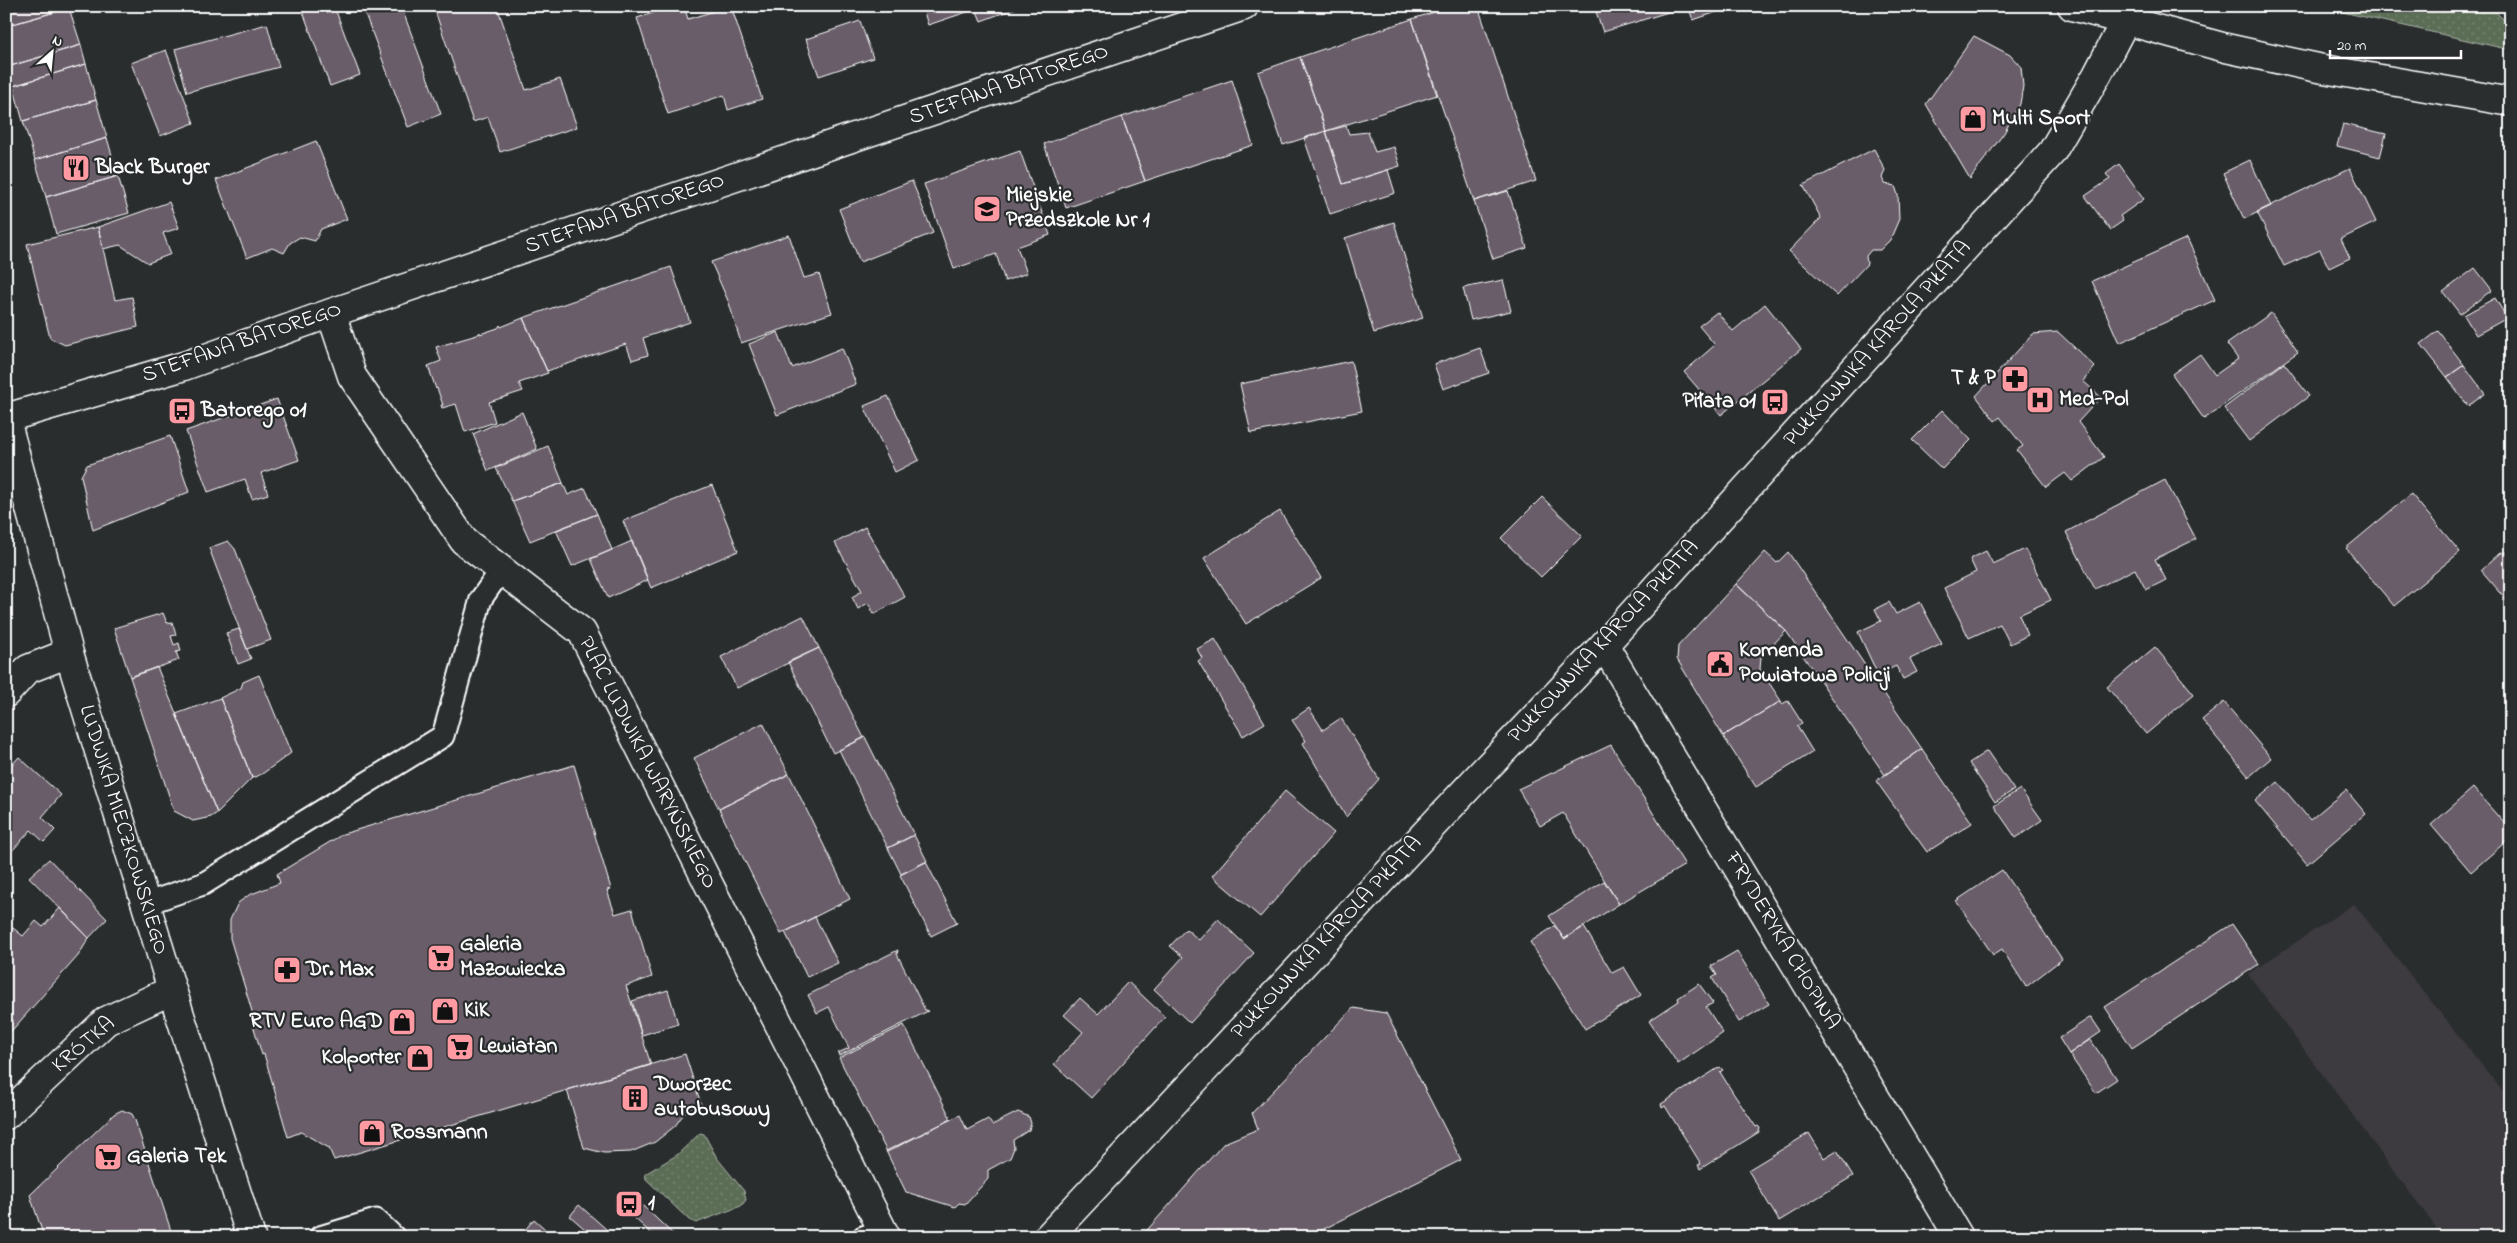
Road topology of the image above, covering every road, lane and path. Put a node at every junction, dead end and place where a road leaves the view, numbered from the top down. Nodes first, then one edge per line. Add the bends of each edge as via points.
1 (1244, 6) edge
2 (2072, 6) edge
3 (2129, 14) edge
4 (2511, 102) edge
5 (330, 313) junction
6 (6, 419) edge
7 (502, 569) junction
8 (1604, 645) junction
9 (69, 654) junction
10 (6, 693) edge
11 (145, 904) junction
12 (172, 990) junction
13 (6, 1115) edge
14 (877, 1235) edge
15 (251, 1237) edge
16 (320, 1237) edge
17 (394, 1237) edge
18 (1048, 1237) edge
19 (1959, 1237) edge

1 - 5 street, STEFANA BATOREGO
2 - 3 street
3 - 4 street via 2226,48 2318,68
3 - 8 street, PUŁKOWNIKA KAROLA PIŁATA via 2052,152
5 - 6 street, STEFANA BATOREGO via 184,366
5 - 7 street, PLAC LUDWIKA WARYŃSKIEGO via 352,376 464,541
6 - 9 street, LUDWIKA MIECZKOWSKIEGO
7 - 11 lane via 481,599 443,736 203,884
7 - 14 street, PLAC LUDWIKA WARYŃSKIEGO via 582,632
8 - 18 street, PUŁKOWNIKA KAROLA PIŁATA
8 - 19 street, FRYDERYKA CHOPINA
9 - 10 street via 28,669
9 - 11 street, LUDWIKA MIECZKOWSKIEGO
11 - 12 street, LUDWIKA MIECZKOWSKIEGO
12 - 13 street, KRÓTKA via 106,1021
12 - 15 street, LUDWIKA MIECZKOWSKIEGO
16 - 17 lane via 376,1220

